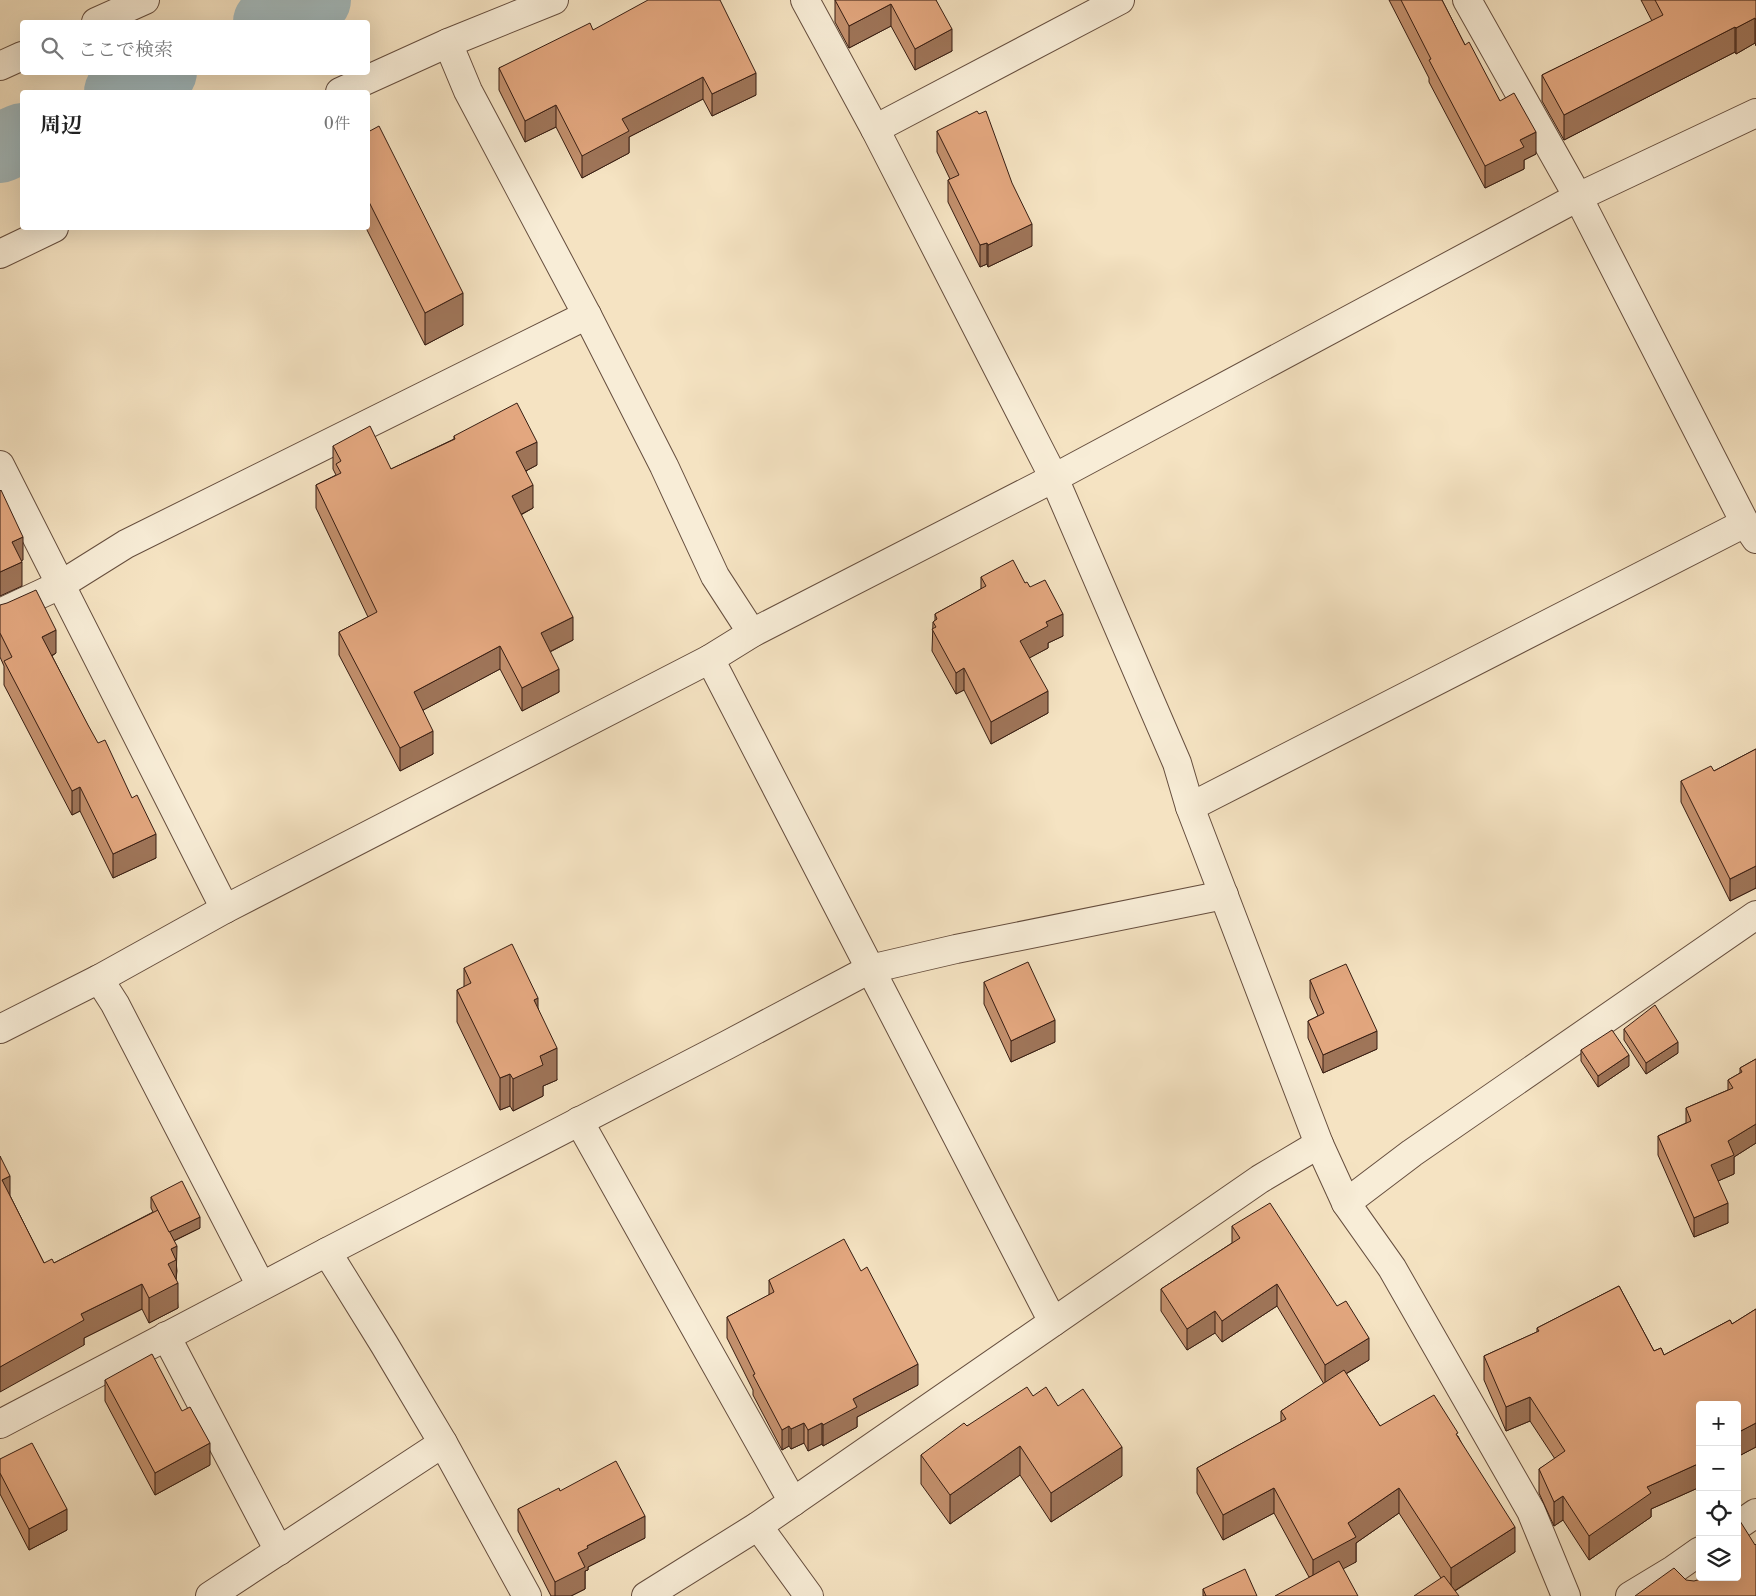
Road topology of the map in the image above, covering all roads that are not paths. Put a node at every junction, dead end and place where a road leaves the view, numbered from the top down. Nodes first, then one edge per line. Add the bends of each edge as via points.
1 (145, 0) edge
2 (554, 0) edge
3 (805, 0) edge
4 (1120, 0) edge
5 (1466, 0) edge
6 (100, 20) edge
7 (448, 43) junction
8 (20, 57) edge
9 (0, 66) edge
10 (344, 90) edge
11 (1756, 113) edge
12 (875, 129) junction
13 (1578, 197) junction
14 (50, 230) edge
15 (0, 254) edge
16 (587, 315) junction
17 (0, 465) edge
18 (1054, 478) junction
19 (1750, 531) edge
20 (62, 584) junction
21 (0, 613) edge
22 (752, 634) junction
23 (710, 659) junction
24 (1190, 808) junction
25 (1224, 895) junction
26 (225, 910) junction
27 (1756, 915) edge
28 (870, 969) junction
29 (99, 979) junction
30 (0, 1029) edge
31 (580, 1121) junction
32 (1319, 1144) junction
33 (1346, 1203) junction
34 (327, 1252) junction
35 (261, 1286) junction
36 (1053, 1322) junction
37 (166, 1336) junction
38 (0, 1424) edge
39 (443, 1443) junction
40 (793, 1502) junction
41 (1756, 1513) edge
42 (1741, 1523) edge
43 (758, 1526) junction
44 (279, 1551) junction
45 (1696, 1558) edge
46 (210, 1596) edge
47 (527, 1596) edge
48 (646, 1596) edge
49 (809, 1596) edge
50 (1566, 1596) edge
51 (1630, 1596) edge

1 - 6 street
2 - 7 street
3 - 12 street
4 - 12 street
5 - 13 street
7 - 10 street
7 - 16 street via 468,91
8 - 9 street
11 - 13 street
12 - 18 street
13 - 18 street
13 - 19 street
14 - 15 street
16 - 20 street via 126,544
16 - 22 street via 664,466 715,576
17 - 20 street
18 - 22 street
18 - 24 street via 1177,763
19 - 24 street
20 - 21 street
20 - 26 street
22 - 23 street
23 - 26 street
23 - 28 street
24 - 25 street
25 - 28 street
25 - 32 street
26 - 29 street
27 - 33 street via 1412,1152
28 - 31 street
28 - 36 street
29 - 30 street
29 - 35 street
31 - 34 street
31 - 40 street
32 - 33 street
32 - 36 street via 1260,1179
33 - 50 street via 1392,1268 1531,1512
34 - 35 street
34 - 39 street
35 - 37 street
36 - 40 street
37 - 38 street
37 - 44 street
39 - 44 street
39 - 47 street
40 - 43 street
41 - 42 street
43 - 48 street
43 - 49 street
44 - 46 street
45 - 51 street via 1680,1580

